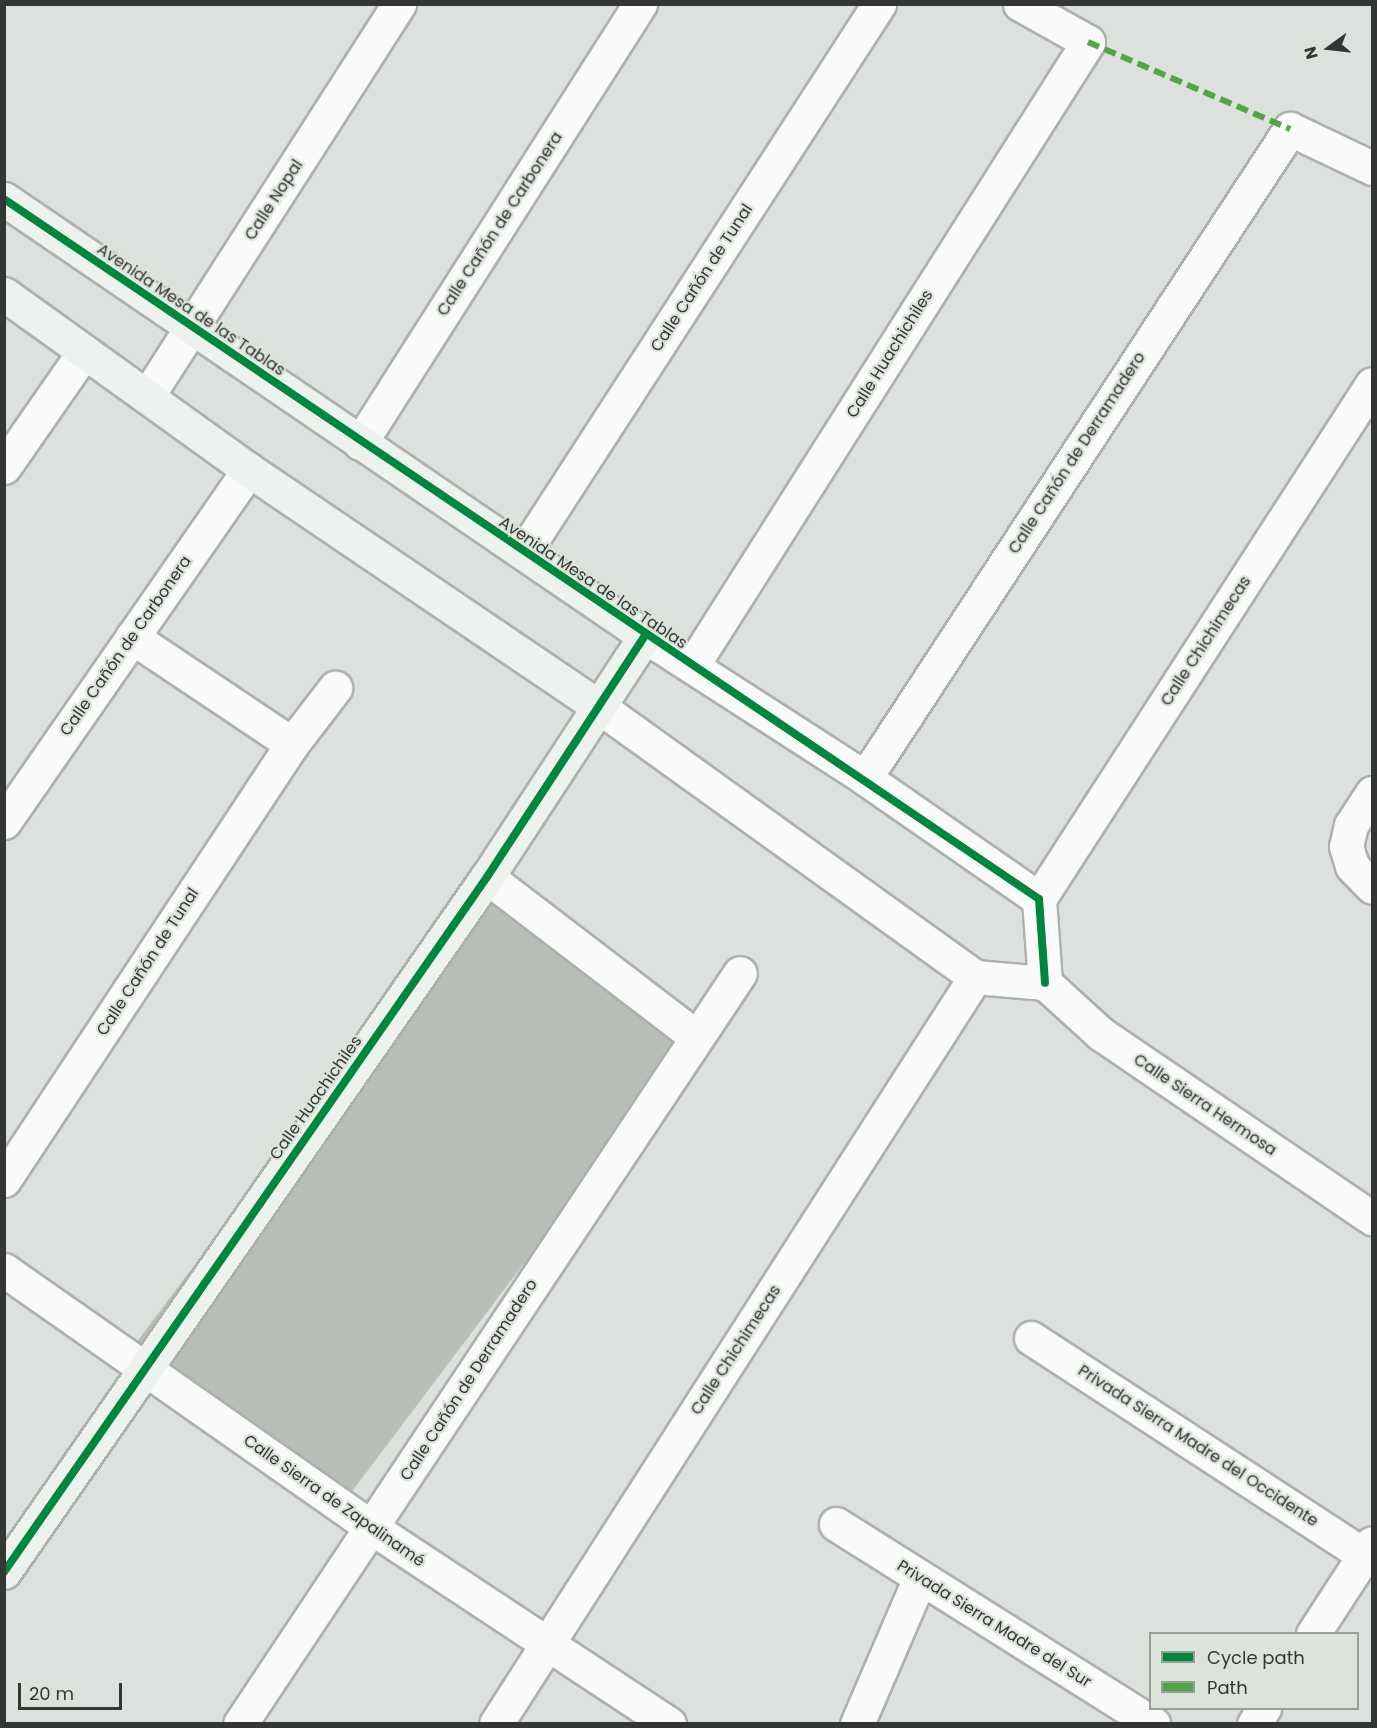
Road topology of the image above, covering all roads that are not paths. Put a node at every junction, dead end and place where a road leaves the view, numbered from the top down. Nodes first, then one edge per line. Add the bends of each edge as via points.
1 (399, 4) edge
2 (640, 4) edge
3 (879, 4) edge
4 (1020, 4) edge
5 (1372, 168) edge
6 (4, 199) edge
7 (4, 294) edge
8 (193, 328) junction
9 (84, 352) junction
10 (1372, 384) edge
11 (148, 395) junction
12 (360, 443) junction
13 (4, 467) edge
14 (249, 470) junction
15 (524, 552) junction
16 (645, 636) junction
17 (132, 637) junction
18 (692, 666) junction
19 (335, 688) dead end
20 (598, 706) junction
21 (292, 744) junction
22 (865, 778) junction
23 (1372, 793) edge
24 (4, 822) edge
25 (487, 877) junction
26 (1372, 887) edge
27 (1039, 899) junction
28 (740, 974) dead end
29 (975, 977) junction
30 (1045, 983) junction
31 (695, 1036) junction
32 (4, 1180) edge
33 (1372, 1218) edge
34 (4, 1270) edge
35 (1031, 1338) dead end
36 (143, 1368) junction
37 (836, 1524) dead end
38 (372, 1528) junction
39 (1370, 1553) edge
40 (4, 1572) edge
41 (920, 1578) junction
42 (1314, 1632) edge
43 (547, 1644) junction
44 (1263, 1710) edge
45 (240, 1724) edge
46 (496, 1724) edge
47 (669, 1724) edge
48 (857, 1724) edge
49 (1153, 1724) edge
50 (1254, 1724) edge

1 - 8 street, Calle Nopal
2 - 12 street, Calle Cañón de Carbonera
3 - 15 street, Calle Cañón de Tunal
4 - 18 street, Calle Huachichiles via 1089,42
5 - 22 street, Calle Cañón de Derramadero via 1290,129
6 - 8 street, Avenida Mesa de las Tablas
7 - 9 street
8 - 11 street, Calle Nopal
8 - 12 street, Avenida Mesa de las Tablas
9 - 11 street
9 - 13 street
10 - 27 street, Calle Chichimecas
11 - 14 street
12 - 15 street, Avenida Mesa de las Tablas
14 - 17 street, Calle Cañón de Carbonera
14 - 20 street
15 - 16 street, Avenida Mesa de las Tablas
16 - 18 street, Avenida Mesa de las Tablas
16 - 20 street, Calle Huachichiles
17 - 21 street
17 - 24 street, Calle Cañón de Carbonera
18 - 22 street, Avenida Mesa de las Tablas
19 - 21 street, Calle Cañón de Tunal
20 - 25 street, Calle Huachichiles
20 - 29 street
21 - 32 street, Calle Cañón de Tunal
22 - 27 street, Avenida Mesa de las Tablas
23 - 26 street via 1351,825 1346,846 1352,866
25 - 31 street
25 - 36 street, Calle Huachichiles
27 - 30 street
28 - 31 street, Calle Cañón de Derramadero
29 - 30 street
29 - 43 street, Calle Chichimecas
30 - 33 street, Calle Sierra Hermosa via 1101,1034
31 - 38 street, Calle Cañón de Derramadero
34 - 36 street, Calle Sierra de Zapalinamé
35 - 39 street, Privada Sierra Madre del Occidente
36 - 38 street, Calle Sierra de Zapalinamé
36 - 40 street, Calle Huachichiles
37 - 41 street, Privada Sierra Madre del Sur
38 - 43 street, Calle Sierra de Zapalinamé
38 - 45 street, Calle Cañón de Derramadero
39 - 42 street
41 - 48 street
41 - 49 street, Privada Sierra Madre del Sur
43 - 46 street, Calle Chichimecas
43 - 47 street, Calle Sierra de Zapalinamé
44 - 50 street

